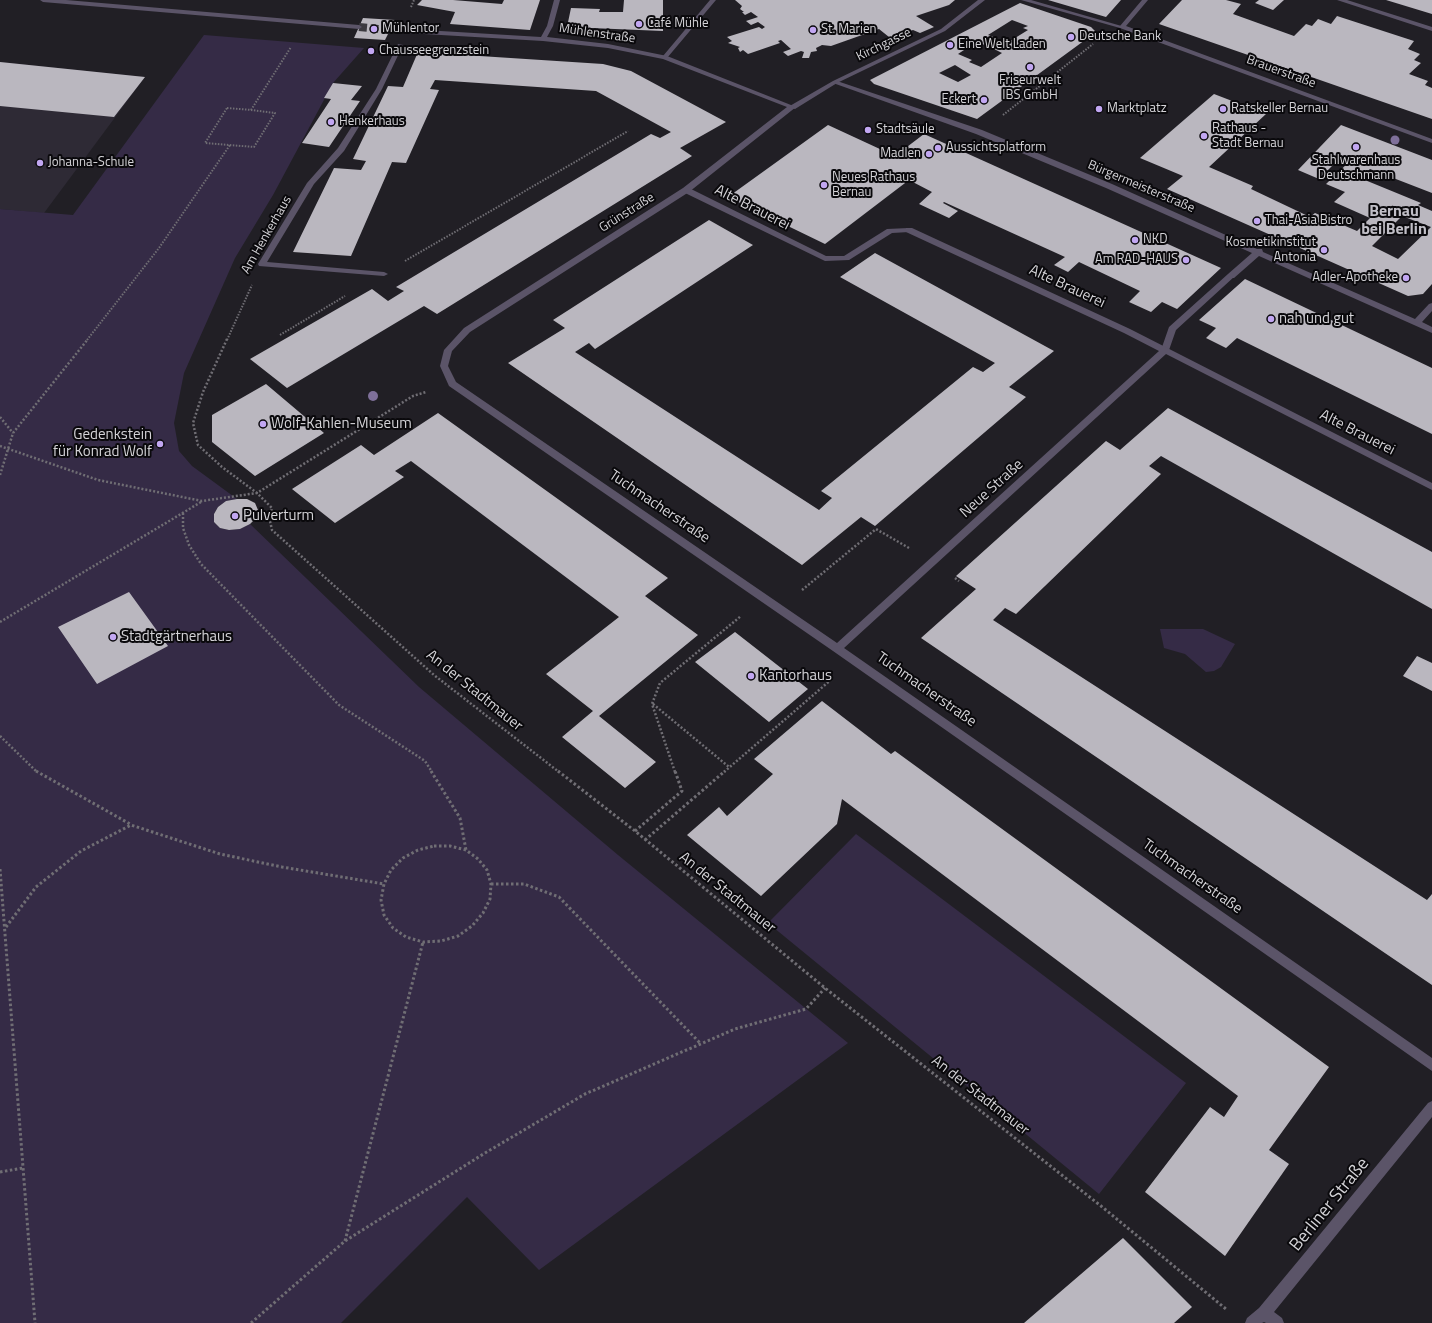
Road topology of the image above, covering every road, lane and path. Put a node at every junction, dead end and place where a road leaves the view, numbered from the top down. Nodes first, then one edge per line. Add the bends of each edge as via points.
1 (43, 0) edge
2 (557, 0) edge
3 (713, 0) edge
4 (982, 0) edge
5 (1024, 0) edge
6 (1145, 0) edge
7 (1340, 0) edge
8 (1108, 23) junction
9 (359, 27) tunnel mouth
10 (1122, 27) junction
11 (1432, 29) edge
12 (390, 30) tunnel mouth
13 (543, 39) junction
14 (294, 43) dead end
15 (400, 45) dead end
16 (665, 57) junction
17 (835, 82) junction
18 (792, 106) junction
19 (251, 110) junction
20 (628, 130) dead end
21 (980, 132) junction
22 (1432, 140) edge
23 (230, 145) junction
24 (686, 190) junction
25 (1259, 251) junction
26 (262, 264) junction
27 (384, 274) junction
28 (1432, 306) edge
29 (1417, 322) junction
30 (1432, 330) edge
31 (280, 335) dead end
32 (1165, 350) junction
33 (452, 384) junction
34 (0, 417) edge
35 (13, 433) junction
36 (0, 446) edge
37 (9, 448) junction
38 (222, 467) joint
39 (0, 475) edge
40 (1432, 487) edge
41 (257, 493) junction
42 (202, 502) junction
43 (183, 513) junction
44 (931, 563) junction
45 (959, 581) dead end
46 (802, 590) dead end
47 (763, 597) junction
48 (0, 622) edge
49 (837, 648) junction
50 (855, 660) junction
51 (652, 704) junction
52 (0, 736) edge
53 (729, 767) junction
54 (130, 825) junction
55 (635, 831) junction
56 (645, 840) junction
57 (466, 850) junction
58 (0, 869) edge
59 (384, 884) junction
60 (491, 884) junction
61 (6, 927) junction
62 (423, 942) junction
63 (825, 988) junction
64 (700, 1043) junction
65 (1432, 1065) edge
66 (1432, 1107) edge
67 (23, 1168) junction
68 (0, 1172) edge
69 (345, 1241) junction
70 (1264, 1313) junction
71 (1231, 1314) dead end
72 (35, 1323) edge
73 (250, 1323) edge
74 (1252, 1323) edge
75 (1277, 1323) edge

1 - 9 street
2 - 13 street via 550,26
3 - 16 street
4 - 17 street, Kirchgasse via 943,30
5 - 8 street, Brauerstraße
6 - 10 street
7 - 11 street
8 - 10 street, Brauerstraße
8 - 21 path via 1106,33
10 - 22 street, Brauerstraße
12 - 13 street, Mühlenstraße
13 - 16 street, Mühlenstraße via 608,46
14 - 19 path
15 - 26 street, Am Henkerhaus via 379,90 341,148 311,183
16 - 18 street, Mühlenstraße
17 - 18 street, Kirchgasse
17 - 21 street, Bürgermeisterstraße
18 - 24 street, Grünstraße
19 - 23 path via 275,113 254,147
19 - 23 path via 227,108 204,142
20 - 27 path
21 - 25 street, Bürgermeisterstraße
23 - 35 path via 159,248
24 - 32 street, Alte Brauerei via 825,259 846,258 890,231 909,230
24 - 33 street, Grünstraße via 467,330 448,350 444,366
25 - 29 street, Bürgermeisterstraße
25 - 32 street via 1172,329
26 - 27 street
26 - 38 path, Am Henkerhaus via 203,392 193,423 198,445
27 - 31 path
28 - 29 street
29 - 30 street, Bürgermeisterstraße
32 - 40 street, Alte Brauerei
32 - 44 street, Neue Straße
33 - 41 path via 413,396
33 - 47 street, Tuchmacherstraße
34 - 35 path
35 - 37 path
36 - 37 path
37 - 39 path
37 - 42 path via 98,480
38 - 41 path, An der Stadtmauer
41 - 42 path
41 - 55 path, An der Stadtmauer via 272,508 272,530 434,675
42 - 43 path
43 - 48 path
43 - 57 path via 183,528 189,545 201,564 339,705 425,761 460,818
44 - 45 path
44 - 46 path via 876,529
44 - 49 street, Neue Straße
47 - 49 street, Tuchmacherstraße
47 - 51 path via 660,683
49 - 50 street, Tuchmacherstraße
50 - 53 path
50 - 65 street, Tuchmacherstraße
51 - 53 path
51 - 55 path via 682,790
52 - 54 path via 37,772
53 - 56 path
54 - 59 path via 220,854
54 - 61 path via 81,851 36,887
55 - 56 path, An der Stadtmauer
56 - 63 path, An der Stadtmauer
57 - 59 path via 434,846 418,850 391,870
57 - 60 path via 487,870
58 - 61 path
59 - 62 path via 382,907 393,928 406,937
60 - 62 path via 490,899 472,926 458,936
60 - 64 path via 524,884 559,897
61 - 67 path
62 - 69 path
63 - 64 path via 806,1010 735,1029
63 - 71 path, An der Stadtmauer via 1101,1206
64 - 69 path via 585,1094
66 - 70 street, Berliner Straße
67 - 68 path
67 - 72 path
69 - 73 path
70 - 74 street, Berliner Straße
70 - 75 street

